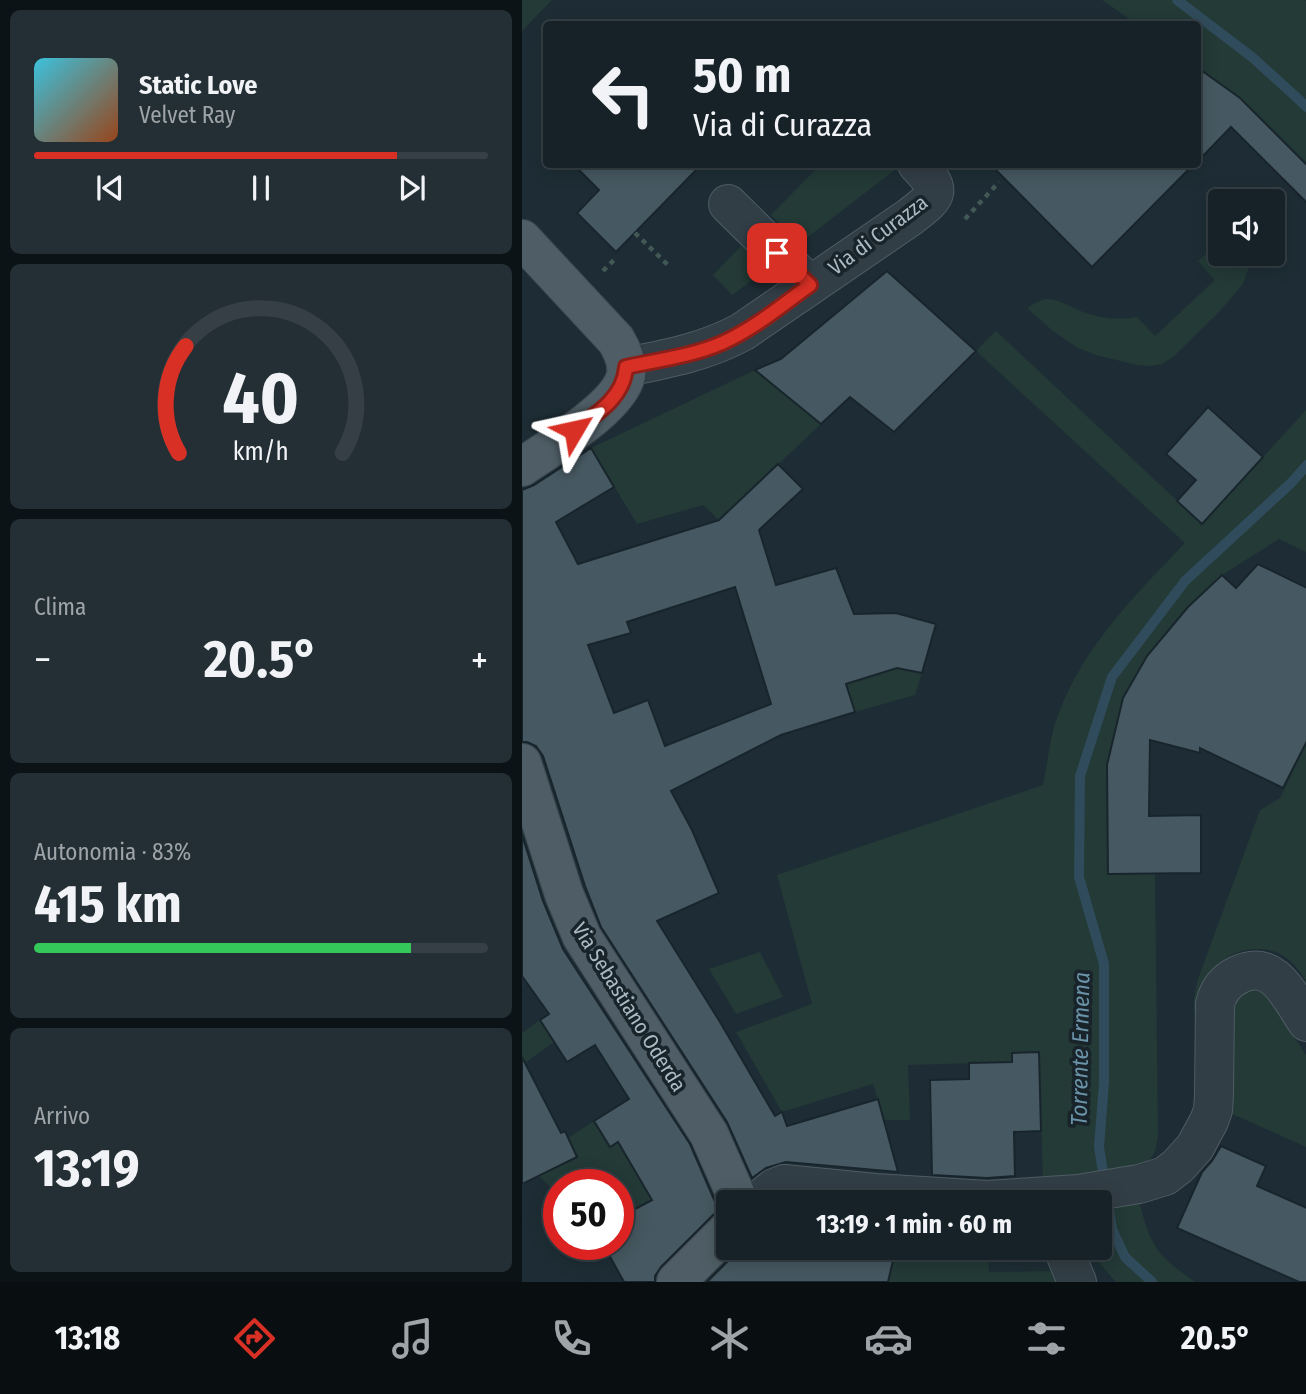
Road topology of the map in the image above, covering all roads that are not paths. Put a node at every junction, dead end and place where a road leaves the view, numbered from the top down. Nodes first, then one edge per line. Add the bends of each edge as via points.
1 (924, 172) edge
2 (728, 204) dead end
3 (522, 239) edge
4 (810, 285) junction
5 (626, 367) junction
6 (522, 467) edge
7 (522, 763) edge
8 (1307, 1022) edge
9 (734, 1190) edge
10 (772, 1190) edge
11 (845, 1190) edge
12 (1106, 1190) edge
13 (716, 1242) edge
14 (677, 1282) edge

1 - 4 street, Via di Curazza via 934,185 926,204
2 - 4 street, Via di Curazza
3 - 5 main road via 616,340
4 - 5 street, Via di Curazza via 723,342
5 - 6 main road via 620,389 602,410
7 - 9 main road, Via Sebastiano Oderda via 582,937 709,1134
8 - 12 street via 1272,974 1260,970 1236,975 1218,993 1215,1004 1213,1110 1195,1147 1165,1176
10 - 11 street via 784,1184
13 - 14 main road

